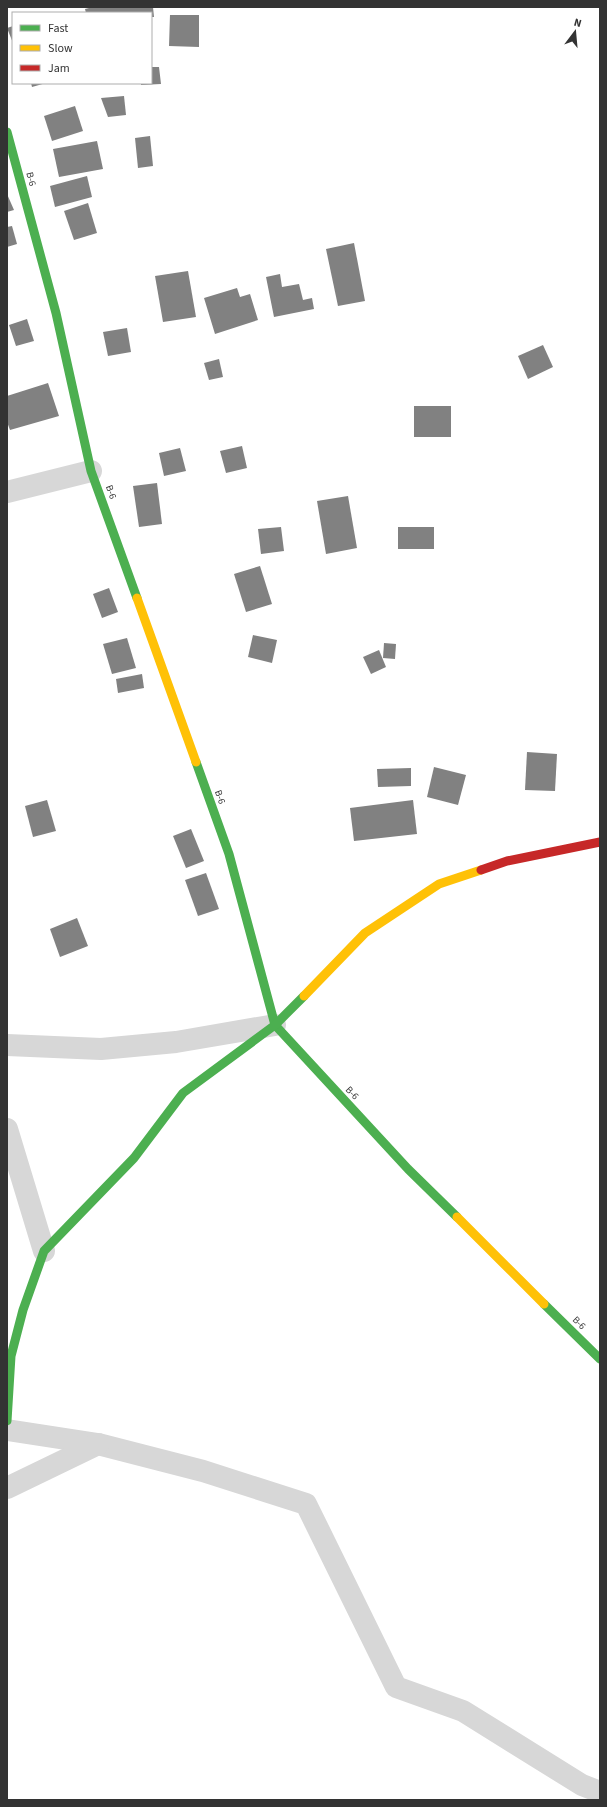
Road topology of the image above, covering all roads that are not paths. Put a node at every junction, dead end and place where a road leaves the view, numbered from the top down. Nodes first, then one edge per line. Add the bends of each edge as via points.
1 (7, 132) edge
2 (91, 471) junction
3 (7, 492) edge
4 (600, 842) edge
5 (275, 1025) junction
6 (7, 1045) edge
7 (7, 1129) edge
8 (44, 1251) junction
9 (600, 1359) edge
10 (7, 1421) edge
11 (7, 1430) edge
12 (98, 1444) junction
13 (7, 1488) edge
14 (600, 1792) edge

1 - 2 street, B-6 via 56,313
2 - 3 street
2 - 5 street, B-6 via 229,854
4 - 5 street via 507,861 439,884 366,933
5 - 6 street via 176,1042 101,1049
5 - 8 street via 183,1093 134,1158
5 - 9 street, B-6 via 408,1169
7 - 8 street
8 - 10 street via 23,1310 11,1356
11 - 12 street
12 - 13 street
12 - 14 street via 203,1471 306,1504 396,1687 463,1711 582,1785

